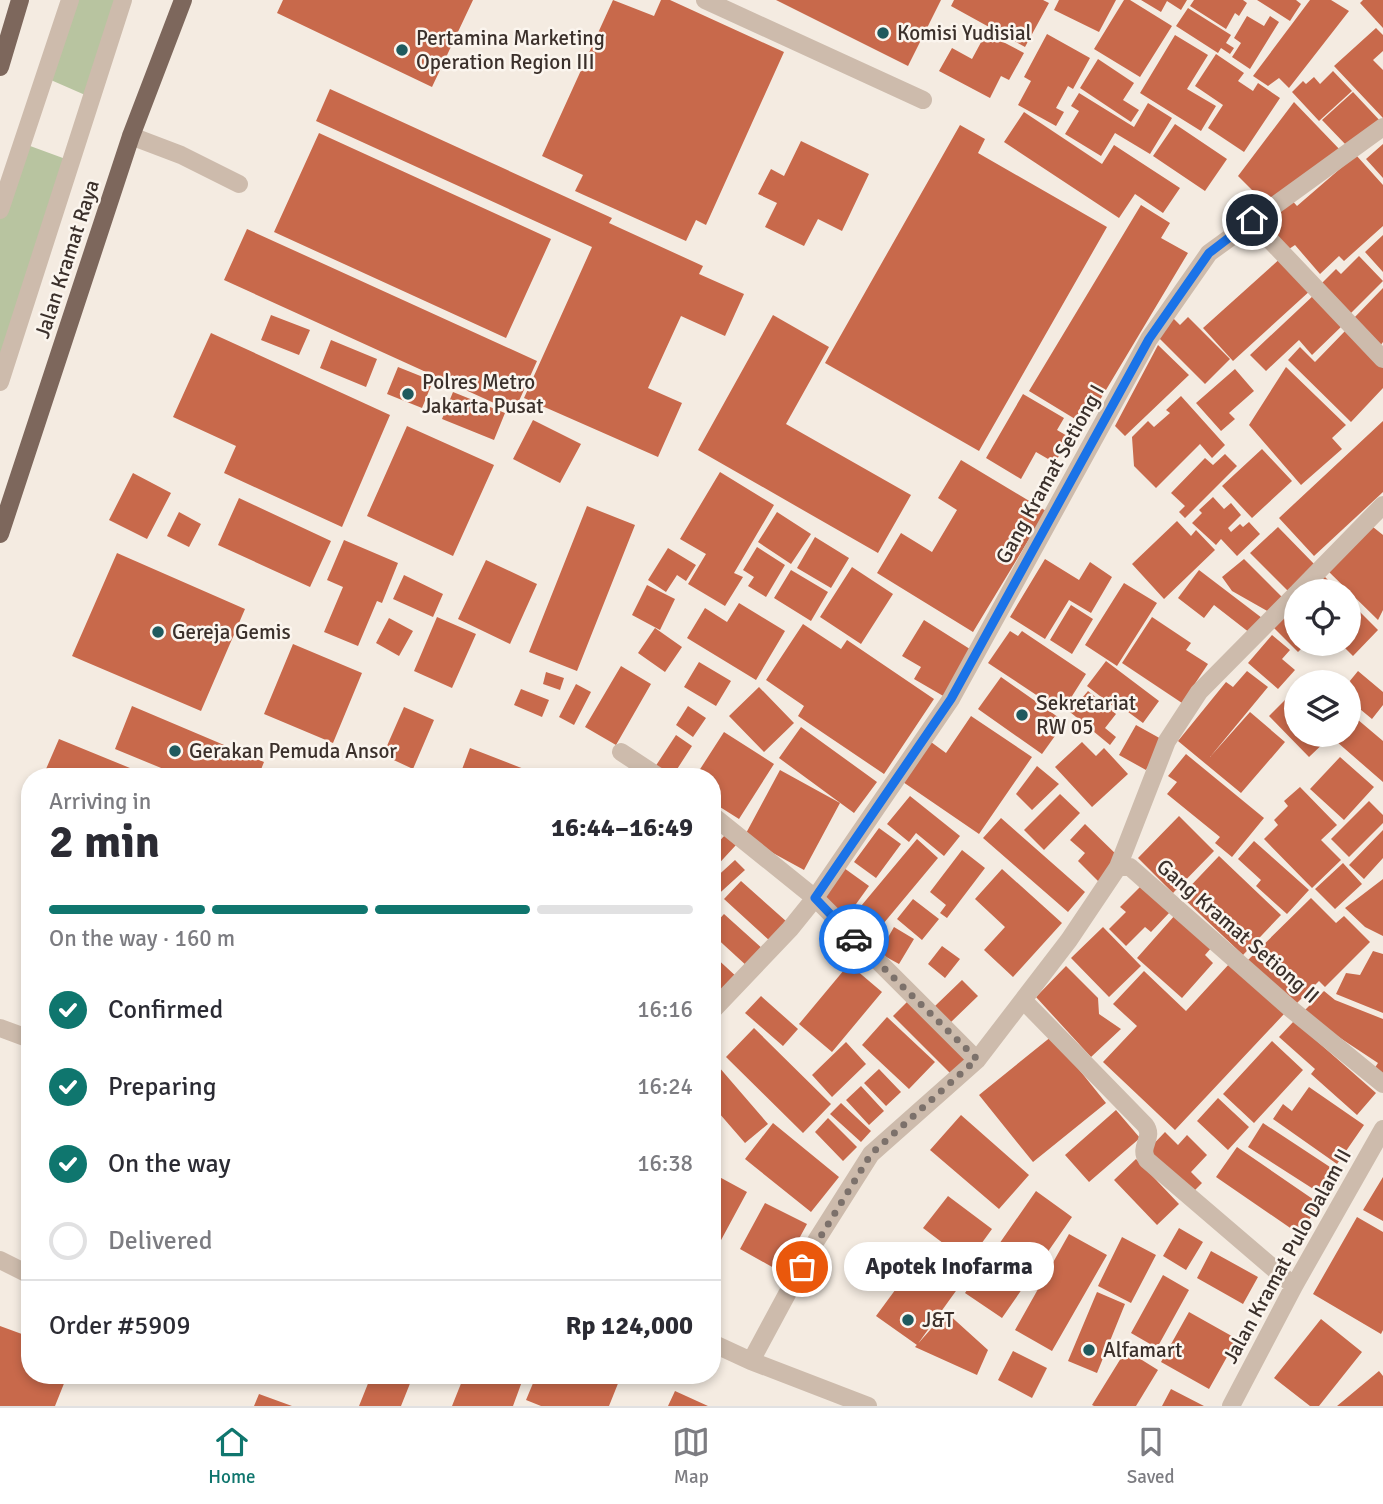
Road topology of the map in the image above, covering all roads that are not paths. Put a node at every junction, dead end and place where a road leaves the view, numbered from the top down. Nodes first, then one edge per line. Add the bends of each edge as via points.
1 (20, 0) edge
2 (70, 0) edge
3 (123, 0) edge
4 (183, 0) edge
5 (705, 0) edge
6 (0, 67) edge
7 (923, 100) dead end
8 (1383, 127) edge
9 (131, 136) junction
10 (239, 184) dead end
11 (0, 210) edge
12 (1252, 220) junction
13 (1383, 359) edge
14 (0, 382) edge
15 (1383, 505) edge
16 (0, 534) edge
17 (1311, 579) edge
18 (1284, 606) edge
19 (621, 752) dead end
20 (645, 768) edge
21 (721, 822) edge
22 (1118, 867) junction
23 (815, 898) junction
24 (1023, 1000) junction
25 (721, 1002) edge
26 (0, 1028) edge
27 (21, 1036) edge
28 (977, 1059) junction
29 (1383, 1084) edge
30 (1383, 1129) edge
31 (0, 1260) edge
32 (21, 1270) edge
33 (1294, 1286) junction
34 (721, 1347) edge
35 (751, 1361) junction
36 (848, 1402) edge
37 (867, 1406) edge
38 (1231, 1406) edge

1 - 6 main road
2 - 11 street
3 - 14 street
4 - 9 main road, Jalan Kramat Raya
5 - 7 street
8 - 12 street, Gang Kramat Setiong I
9 - 10 street
9 - 16 main road, Jalan Kramat Raya
12 - 13 street
12 - 23 street, Gang Kramat Setiong I via 1209,253 1149,339 951,699
15 - 17 street
18 - 22 street via 1199,692 1167,741
19 - 20 street
21 - 23 street
22 - 24 street
22 - 29 street, Gang Kramat Setiong II via 1130,867
23 - 25 street, Gang Kramat Setiong I
23 - 28 street
24 - 28 street
24 - 33 street via 1149,1130 1143,1148 1147,1160
26 - 27 street
28 - 35 street via 871,1154 814,1244
30 - 33 street, Jalan Kramat Pulo Dalam II
31 - 32 street
33 - 38 street, Jalan Kramat Pulo Dalam II
34 - 35 street
35 - 36 street
36 - 37 street

